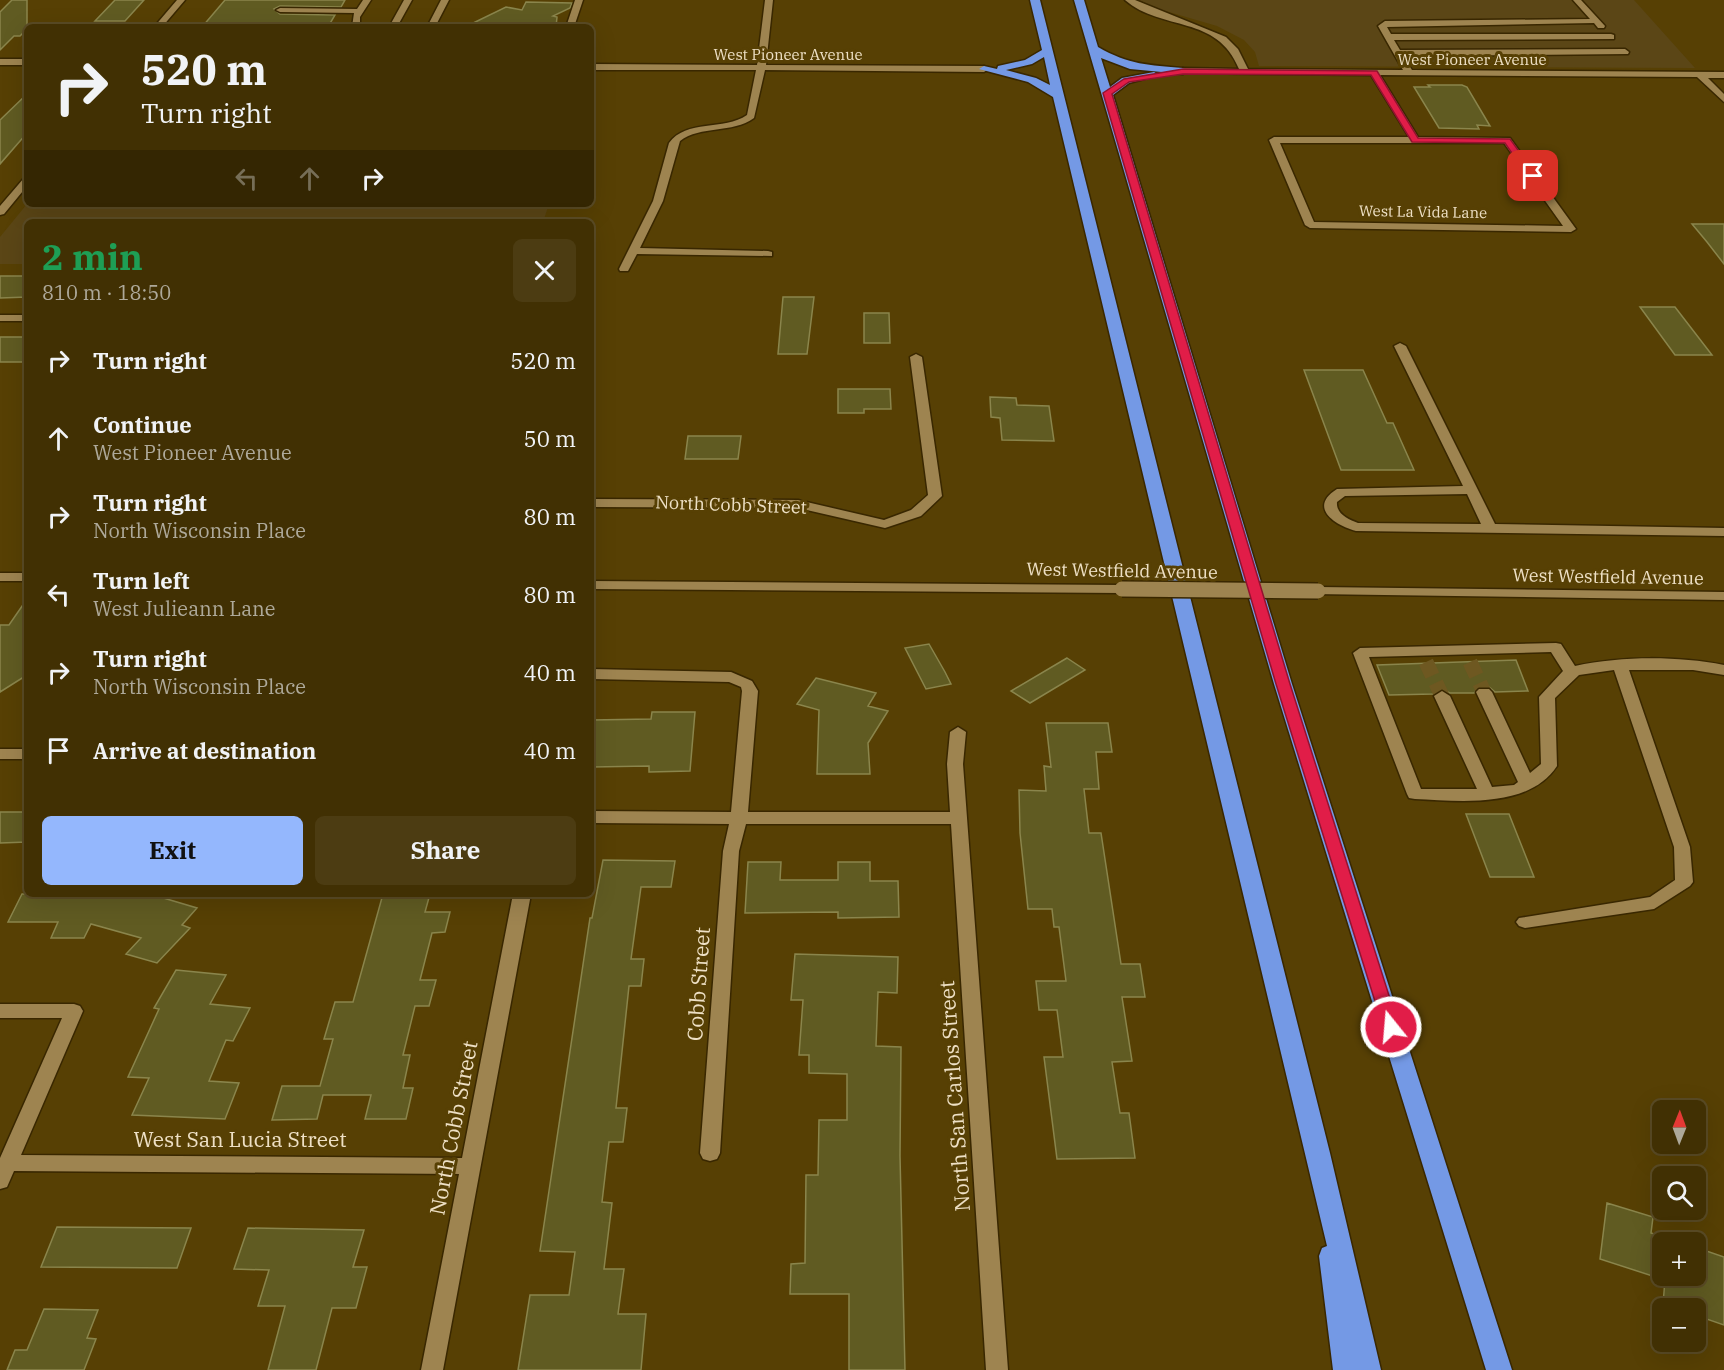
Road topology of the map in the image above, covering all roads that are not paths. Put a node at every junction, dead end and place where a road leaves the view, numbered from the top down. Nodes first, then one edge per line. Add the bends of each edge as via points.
1 (181, 0) edge
2 (367, 0) edge
3 (408, 0) edge
4 (445, 0) edge
5 (579, 0) edge
6 (769, 0) edge
7 (1035, 0) edge
8 (1079, 0) edge
9 (1129, 0) edge
10 (1577, 0) edge
11 (280, 10) dead end
12 (360, 11) junction
13 (1597, 21) junction
14 (161, 24) edge
15 (356, 24) edge
16 (395, 24) edge
17 (432, 24) edge
18 (571, 24) edge
19 (1611, 37) junction
20 (1389, 38) junction
21 (1094, 49) junction
22 (1047, 51) junction
23 (1398, 53) junction
24 (0, 62) edge
25 (24, 62) edge
26 (594, 67) edge
27 (761, 68) junction
28 (984, 69) junction
29 (1183, 71) junction
30 (1245, 72) junction
31 (1374, 73) junction
32 (1409, 73) junction
33 (1700, 75) junction
34 (1724, 75) edge
35 (1107, 93) junction
36 (1058, 95) junction
37 (1724, 99) edge
38 (1415, 140) junction
39 (24, 184) edge
40 (0, 212) edge
41 (633, 251) junction
42 (768, 254) dead end
43 (624, 269) dead end
44 (0, 318) edge
45 (24, 318) edge
46 (1400, 346) dead end
47 (916, 357) dead end
48 (1472, 490) junction
49 (594, 503) edge
50 (1490, 528) junction
51 (1724, 532) edge
52 (0, 577) edge
53 (24, 577) edge
54 (594, 585) edge
55 (1724, 596) edge
56 (1620, 666) junction
57 (1720, 668) edge
58 (1571, 672) junction
59 (594, 674) edge
60 (1484, 692) tunnel mouth
61 (1442, 696) tunnel mouth
62 (958, 732) dead end
63 (0, 754) edge
64 (24, 754) edge
65 (1527, 783) junction
66 (1486, 792) junction
67 (594, 817) edge
68 (739, 818) junction
69 (958, 818) junction
70 (521, 897) edge
71 (1525, 922) dead end
72 (0, 1011) edge
73 (1318, 1153) junction
74 (710, 1154) dead end
75 (8, 1163) junction
76 (471, 1166) junction
77 (0, 1181) edge
78 (432, 1370) edge
79 (997, 1370) edge
80 (1346, 1370) edge
81 (1368, 1370) edge
82 (1499, 1370) edge

1 - 14 street
2 - 12 street
3 - 16 street
4 - 17 street
5 - 18 street
6 - 27 street
7 - 22 highway
8 - 21 highway
9 - 30 street via 1225,40 1237,53
10 - 13 street
11 - 12 street
12 - 15 street
13 - 19 street
13 - 20 street via 1399,22 1382,26
19 - 20 street
19 - 23 street via 1628,56
20 - 23 street
21 - 29 highway via 1130,66
21 - 35 highway
22 - 28 highway via 1020,64
22 - 36 highway
23 - 32 street
24 - 25 street
26 - 27 street, West Pioneer Avenue
27 - 28 street, West Pioneer Avenue
27 - 41 street via 747,120 689,133 674,141 666,180
28 - 36 highway via 1028,77
29 - 30 street, West Pioneer Avenue
29 - 35 highway via 1126,80
30 - 31 street, West Pioneer Avenue
31 - 32 street, West Pioneer Avenue
31 - 38 street
32 - 33 street, West Pioneer Avenue via 1641,71
33 - 34 street, West Pioneer Avenue
33 - 37 street
35 - 82 highway via 1283,684
36 - 73 highway
38 - 38 street, West La Vida Lane via 1507,141 1571,229 1310,225 1274,140
39 - 40 street
41 - 42 street
41 - 43 street
44 - 45 street
46 - 48 street
47 - 49 street, North Cobb Street via 935,496 916,513 885,524 798,504
48 - 50 street
48 - 50 street via 1342,492 1330,501 1339,520 1356,527
50 - 51 street
52 - 53 street
54 - 55 street, West Westfield Avenue, bridge
56 - 57 street
56 - 58 street
56 - 71 street via 1682,847 1684,882 1654,903
58 - 65 street via 1547,697 1549,766
58 - 66 street via 1556,647 1467,656 1360,653 1415,794 1463,796
59 - 68 street via 730,677 747,684 750,691
60 - 65 street
61 - 66 street
62 - 69 street, North San Carlos Street via 954,764
63 - 64 street
65 - 66 street via 1518,790
67 - 68 street
68 - 69 street
68 - 74 street, Cobb Street via 731,850
69 - 79 street, North San Carlos Street
70 - 76 street, North Cobb Street
72 - 75 street via 74,1011
73 - 80 highway
73 - 81 highway
75 - 76 street, West San Lucia Street
75 - 77 street
76 - 78 street, North Cobb Street

